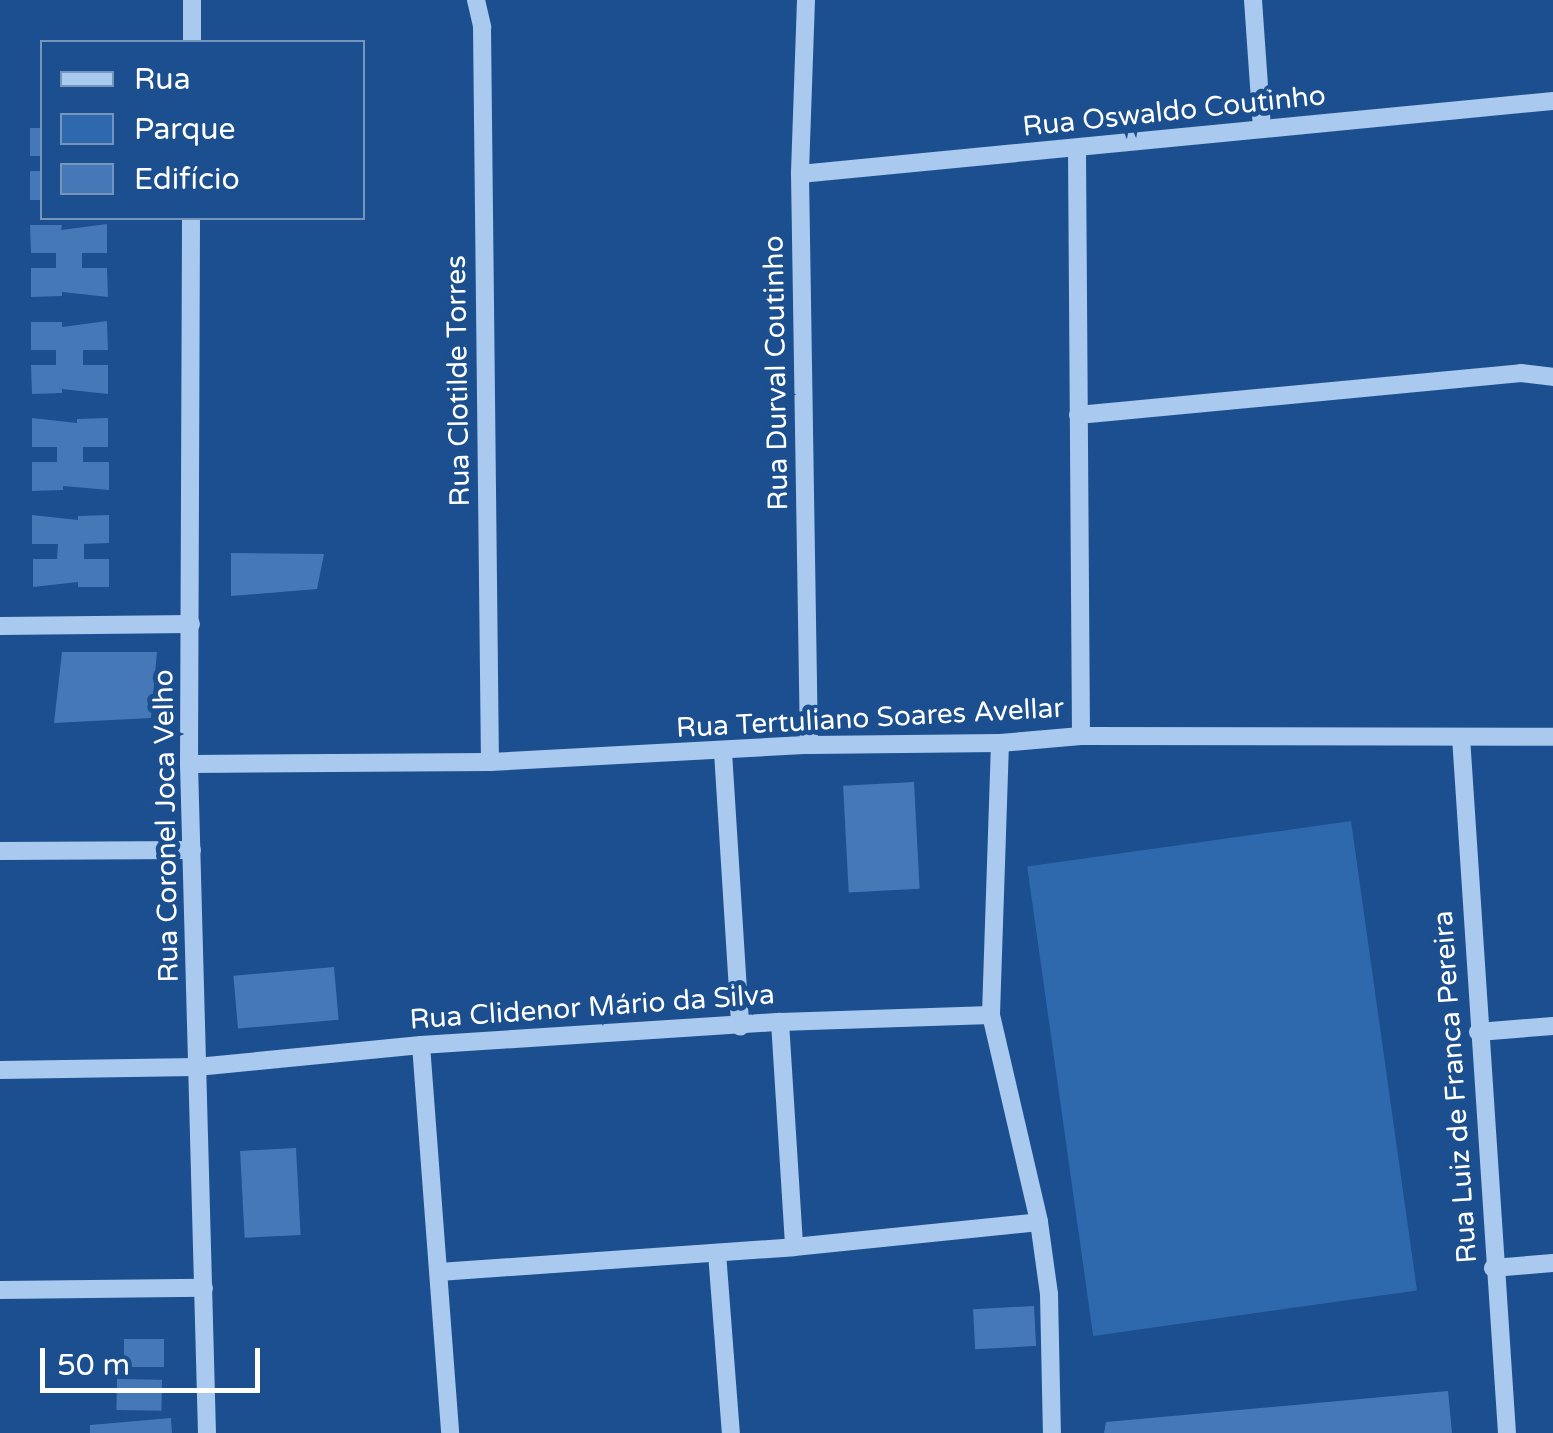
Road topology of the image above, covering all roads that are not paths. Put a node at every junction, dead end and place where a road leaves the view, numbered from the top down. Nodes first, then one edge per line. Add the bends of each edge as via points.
1 (192, 0) edge
2 (476, 0) edge
3 (806, 0) edge
4 (1253, 0) edge
5 (192, 40) edge
6 (1553, 101) edge
7 (1262, 128) junction
8 (1077, 150) junction
9 (800, 174) junction
10 (192, 220) edge
11 (1553, 377) edge
12 (1078, 414) junction
13 (191, 624) junction
14 (0, 626) edge
15 (1081, 736) junction
16 (1461, 737) junction
17 (1553, 737) edge
18 (1000, 744) junction
19 (809, 745) junction
20 (723, 752) junction
21 (490, 762) junction
22 (190, 764) junction
23 (192, 850) junction
24 (0, 851) edge
25 (990, 1015) junction
26 (780, 1022) junction
27 (740, 1026) junction
28 (1553, 1026) edge
29 (1478, 1032) junction
30 (422, 1046) junction
31 (197, 1067) junction
32 (0, 1070) edge
33 (1039, 1222) junction
34 (794, 1247) junction
35 (716, 1253) junction
36 (1553, 1263) edge
37 (1494, 1268) junction
38 (439, 1272) junction
39 (204, 1288) junction
40 (0, 1290) edge
41 (207, 1433) edge
42 (450, 1433) edge
43 (731, 1433) edge
44 (1052, 1433) edge
45 (1507, 1433) edge

1 - 5 street
2 - 21 street, Rua Clotilde Torres via 482,27
3 - 9 street, Rua Durval Coutinho
4 - 7 street
6 - 7 street, Rua Oswaldo Coutinho
7 - 8 street, Rua Oswaldo Coutinho
8 - 9 street, Rua Oswaldo Coutinho
8 - 12 street
9 - 19 street, Rua Durval Coutinho
10 - 13 street, Rua Coronel Joca Velho
11 - 12 street via 1521,373
12 - 15 street
13 - 14 street
13 - 22 street, Rua Coronel Joca Velho
15 - 16 street, Rua Tertuliano Soares Avellar
15 - 18 street, Rua Tertuliano Soares Avellar
16 - 17 street, Rua Tertuliano Soares Avellar
16 - 29 street, Rua Luiz de Franca Pereira
18 - 19 street, Rua Tertuliano Soares Avellar
18 - 25 street
19 - 20 street, Rua Tertuliano Soares Avellar
20 - 21 street, Rua Tertuliano Soares Avellar
20 - 27 street
21 - 22 street, Rua Tertuliano Soares Avellar
22 - 23 street, Rua Coronel Joca Velho
23 - 24 street
23 - 31 street, Rua Coronel Joca Velho
25 - 26 street, Rua Clidenor Mário da Silva
25 - 33 street
26 - 27 street, Rua Clidenor Mário da Silva
26 - 34 street
27 - 30 street, Rua Clidenor Mário da Silva
28 - 29 street
29 - 37 street, Rua Luiz de Franca Pereira
30 - 31 street, Rua Clidenor Mário da Silva
30 - 38 street
31 - 32 street, Rua Clidenor Mário da Silva
31 - 39 street, Rua Coronel Joca Velho
33 - 34 street
33 - 44 street via 1049,1294
34 - 35 street
35 - 38 street
35 - 43 street
36 - 37 street
37 - 45 street, Rua Luiz de Franca Pereira
38 - 42 street
39 - 40 street
39 - 41 street, Rua Coronel Joca Velho

